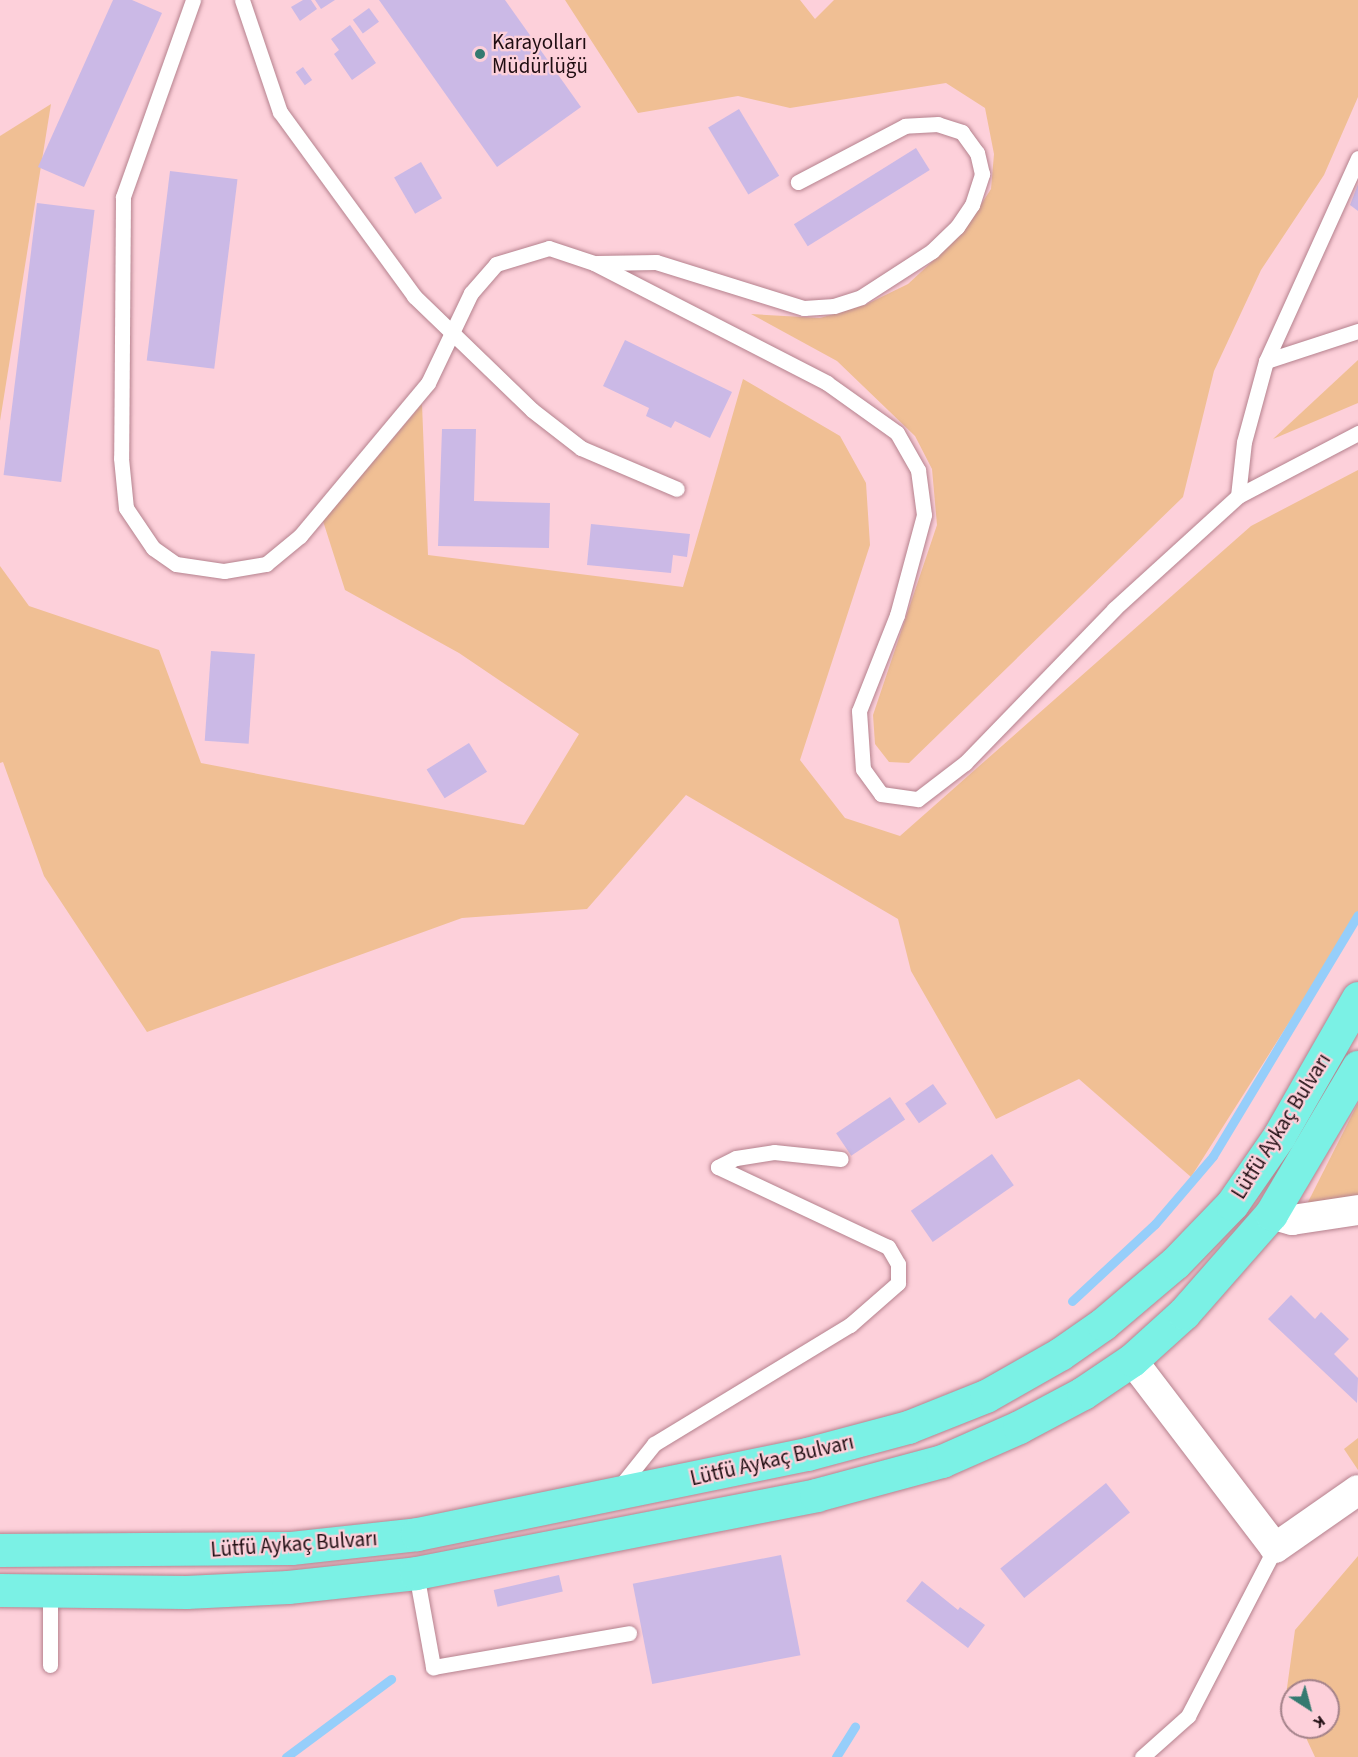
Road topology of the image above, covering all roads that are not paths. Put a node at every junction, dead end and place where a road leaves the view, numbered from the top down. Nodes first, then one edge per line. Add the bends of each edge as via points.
1 (193, 0) edge
2 (242, 0) edge
3 (1358, 158) edge
4 (798, 182) dead end
5 (594, 263) junction
6 (1358, 331) edge
7 (451, 334) junction
8 (1266, 361) junction
9 (1358, 433) edge
10 (677, 489) dead end
11 (1238, 496) junction
12 (1358, 998) edge
13 (1358, 1067) edge
14 (841, 1159) dead end
15 (1358, 1210) edge
16 (1271, 1214) junction
17 (1103, 1323) junction
18 (1132, 1360) junction
19 (1358, 1490) edge
20 (615, 1494) junction
21 (1275, 1548) junction
22 (0, 1550) edge
23 (416, 1573) junction
24 (0, 1590) edge
25 (50, 1591) junction
26 (629, 1633) dead end
27 (50, 1665) dead end
28 (1142, 1757) edge

1 - 7 lane via 123,197 121,458 126,508 153,548 176,564 224,571 266,564 300,536 428,383
2 - 7 lane via 280,112 414,296
3 - 8 lane
4 - 5 lane via 905,126 938,124 962,132 977,153 982,174 972,205 957,227 932,251 861,297 834,306 804,308 656,262
5 - 7 lane via 549,248 496,264 471,293
5 - 11 lane via 827,383 897,434 918,470 924,515 897,615 859,711 863,769 881,794 918,799 965,763 1114,609
6 - 8 lane
7 - 10 lane via 532,410 581,448
8 - 11 lane via 1244,442
9 - 11 lane
12 - 17 main road, Lütfü Aykaç Bulvarı via 1279,1136 1232,1204 1175,1263
13 - 16 main road, Lütfü Aykaç Bulvarı
14 - 20 lane via 774,1152 736,1158 718,1167 888,1247 898,1264 898,1283 850,1325 654,1444
15 - 16 street via 1292,1220
16 - 18 main road, Lütfü Aykaç Bulvarı via 1192,1305
17 - 18 main road
17 - 20 main road, Lütfü Aykaç Bulvarı via 1060,1354 987,1396 908,1427 807,1454
18 - 21 street
18 - 23 main road, Lütfü Aykaç Bulvarı via 1019,1428 942,1461 816,1495
19 - 21 street
20 - 22 main road, Lütfü Aykaç Bulvarı via 417,1534 291,1548
21 - 28 lane via 1188,1716
23 - 25 main road, Lütfü Aykaç Bulvarı via 288,1587 186,1592
23 - 26 lane via 433,1667
24 - 25 main road, Lütfü Aykaç Bulvarı
25 - 27 lane

